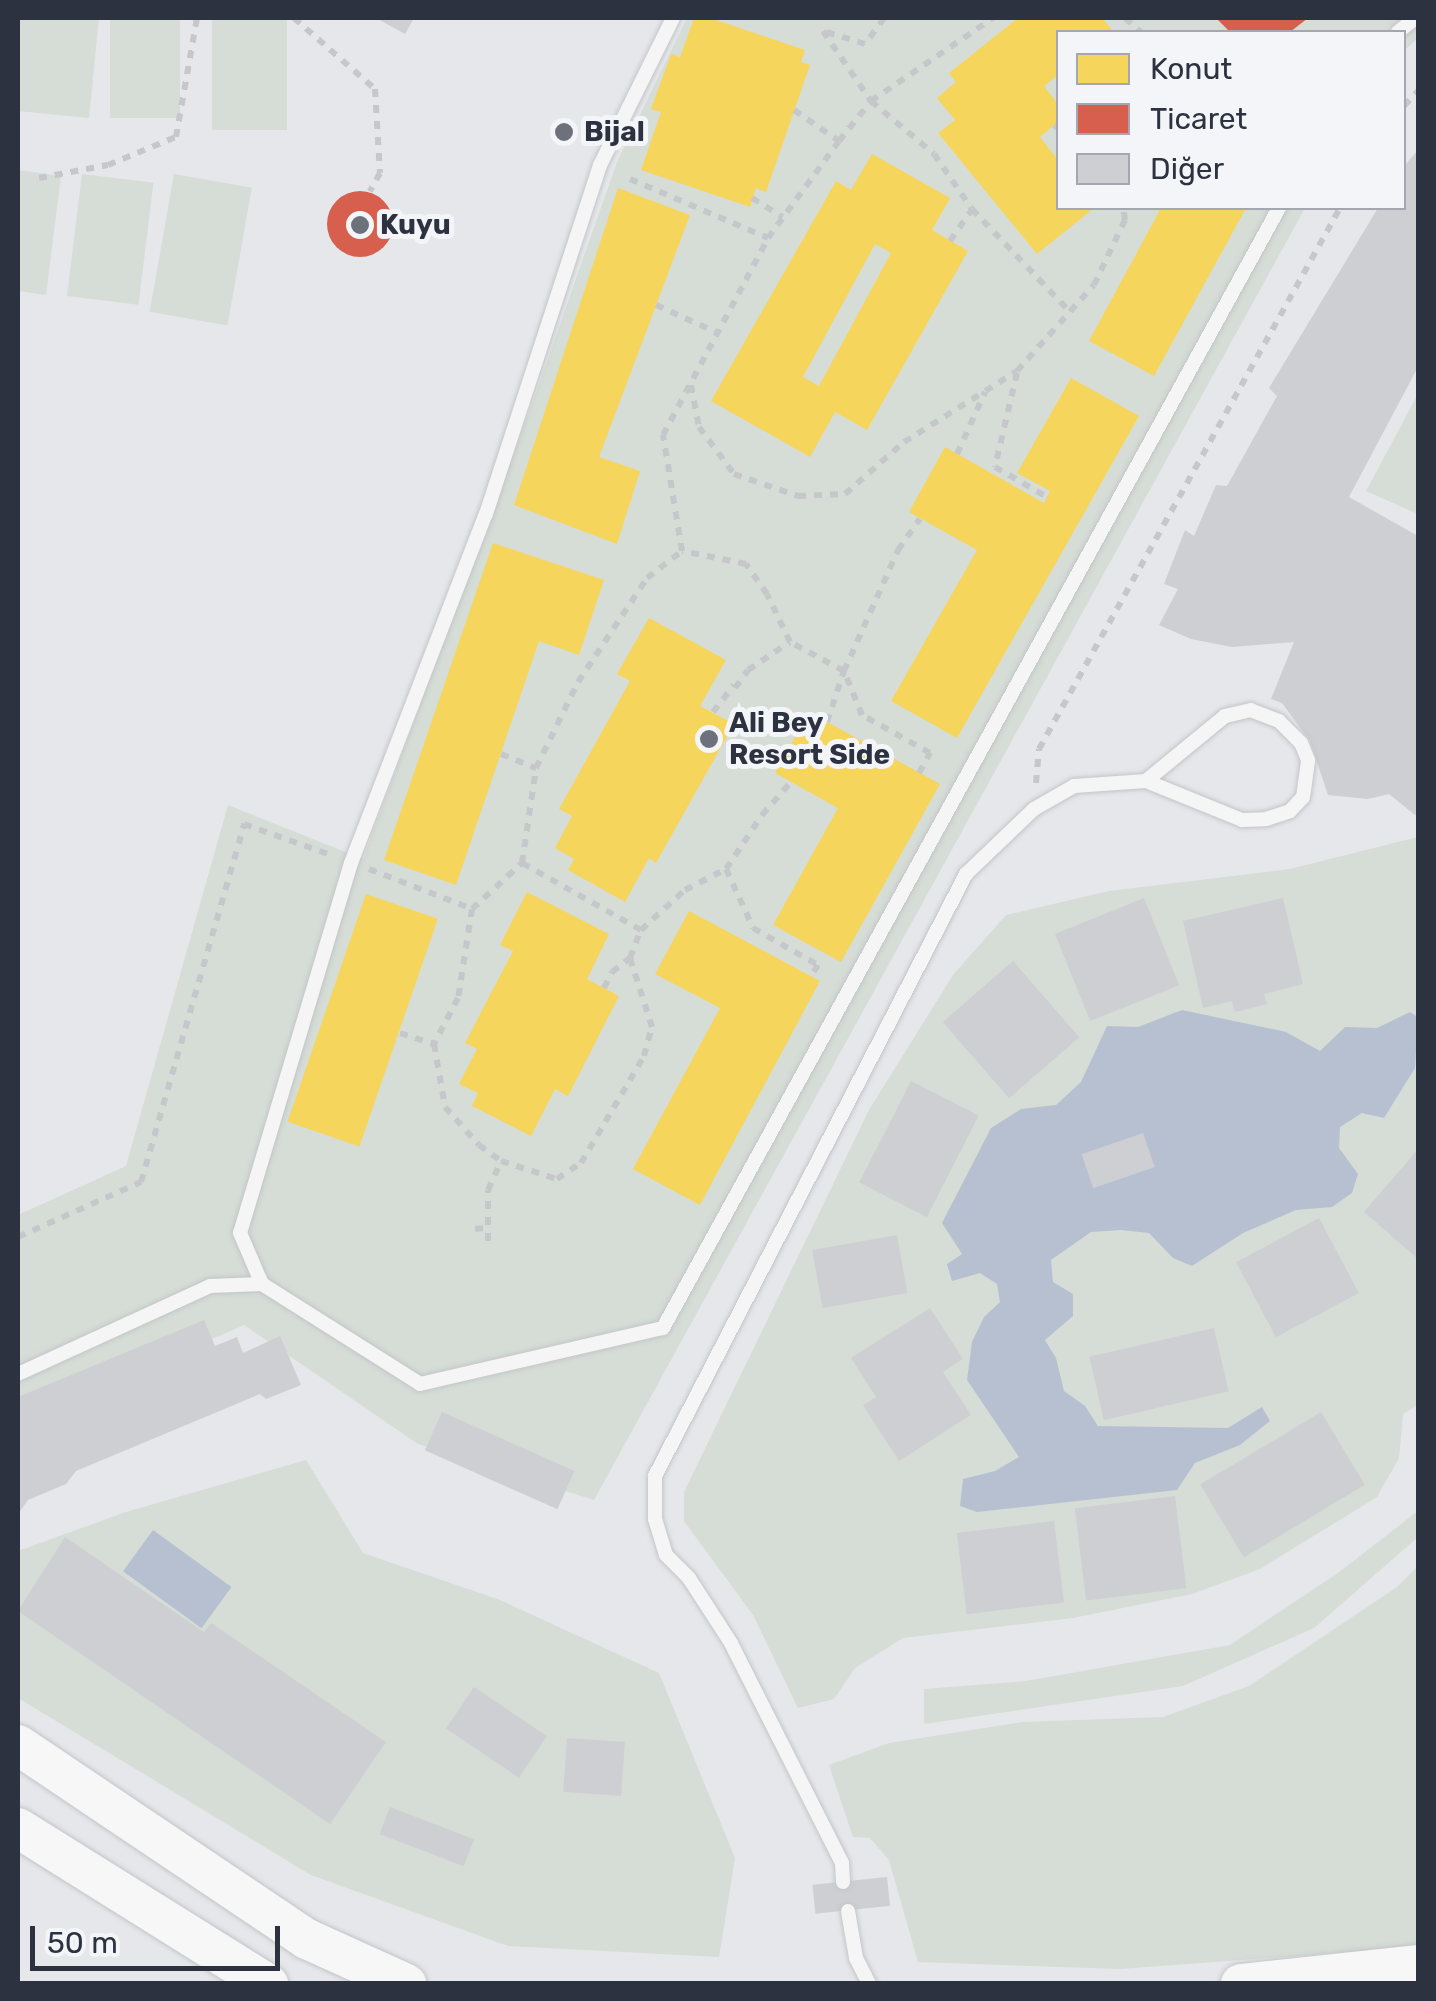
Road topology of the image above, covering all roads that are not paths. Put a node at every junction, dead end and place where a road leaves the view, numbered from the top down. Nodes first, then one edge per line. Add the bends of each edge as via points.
1 (673, 18) edge
2 (1278, 210) edge
3 (1146, 781) junction
4 (262, 1284) junction
5 (18, 1374) edge
6 (18, 1745) edge
7 (18, 1828) edge
8 (844, 1882) dead end
9 (848, 1911) dead end
10 (1418, 1966) edge
11 (268, 1984) edge
12 (406, 1984) edge
13 (869, 1984) edge
14 (1242, 1984) edge

1 - 4 lane via 600,165 486,514 351,862 240,1233
2 - 4 lane via 663,1328 420,1384
3 - 3 lane via 1242,820 1266,819 1290,811 1303,797 1308,760 1279,722 1250,710 1224,716
3 - 8 lane via 1074,786 1034,809 966,874 655,1476 655,1519 666,1555 731,1642 842,1863
4 - 5 lane via 210,1286
6 - 12 main road via 307,1939
7 - 11 main road
9 - 13 lane via 856,1958
10 - 14 main road

